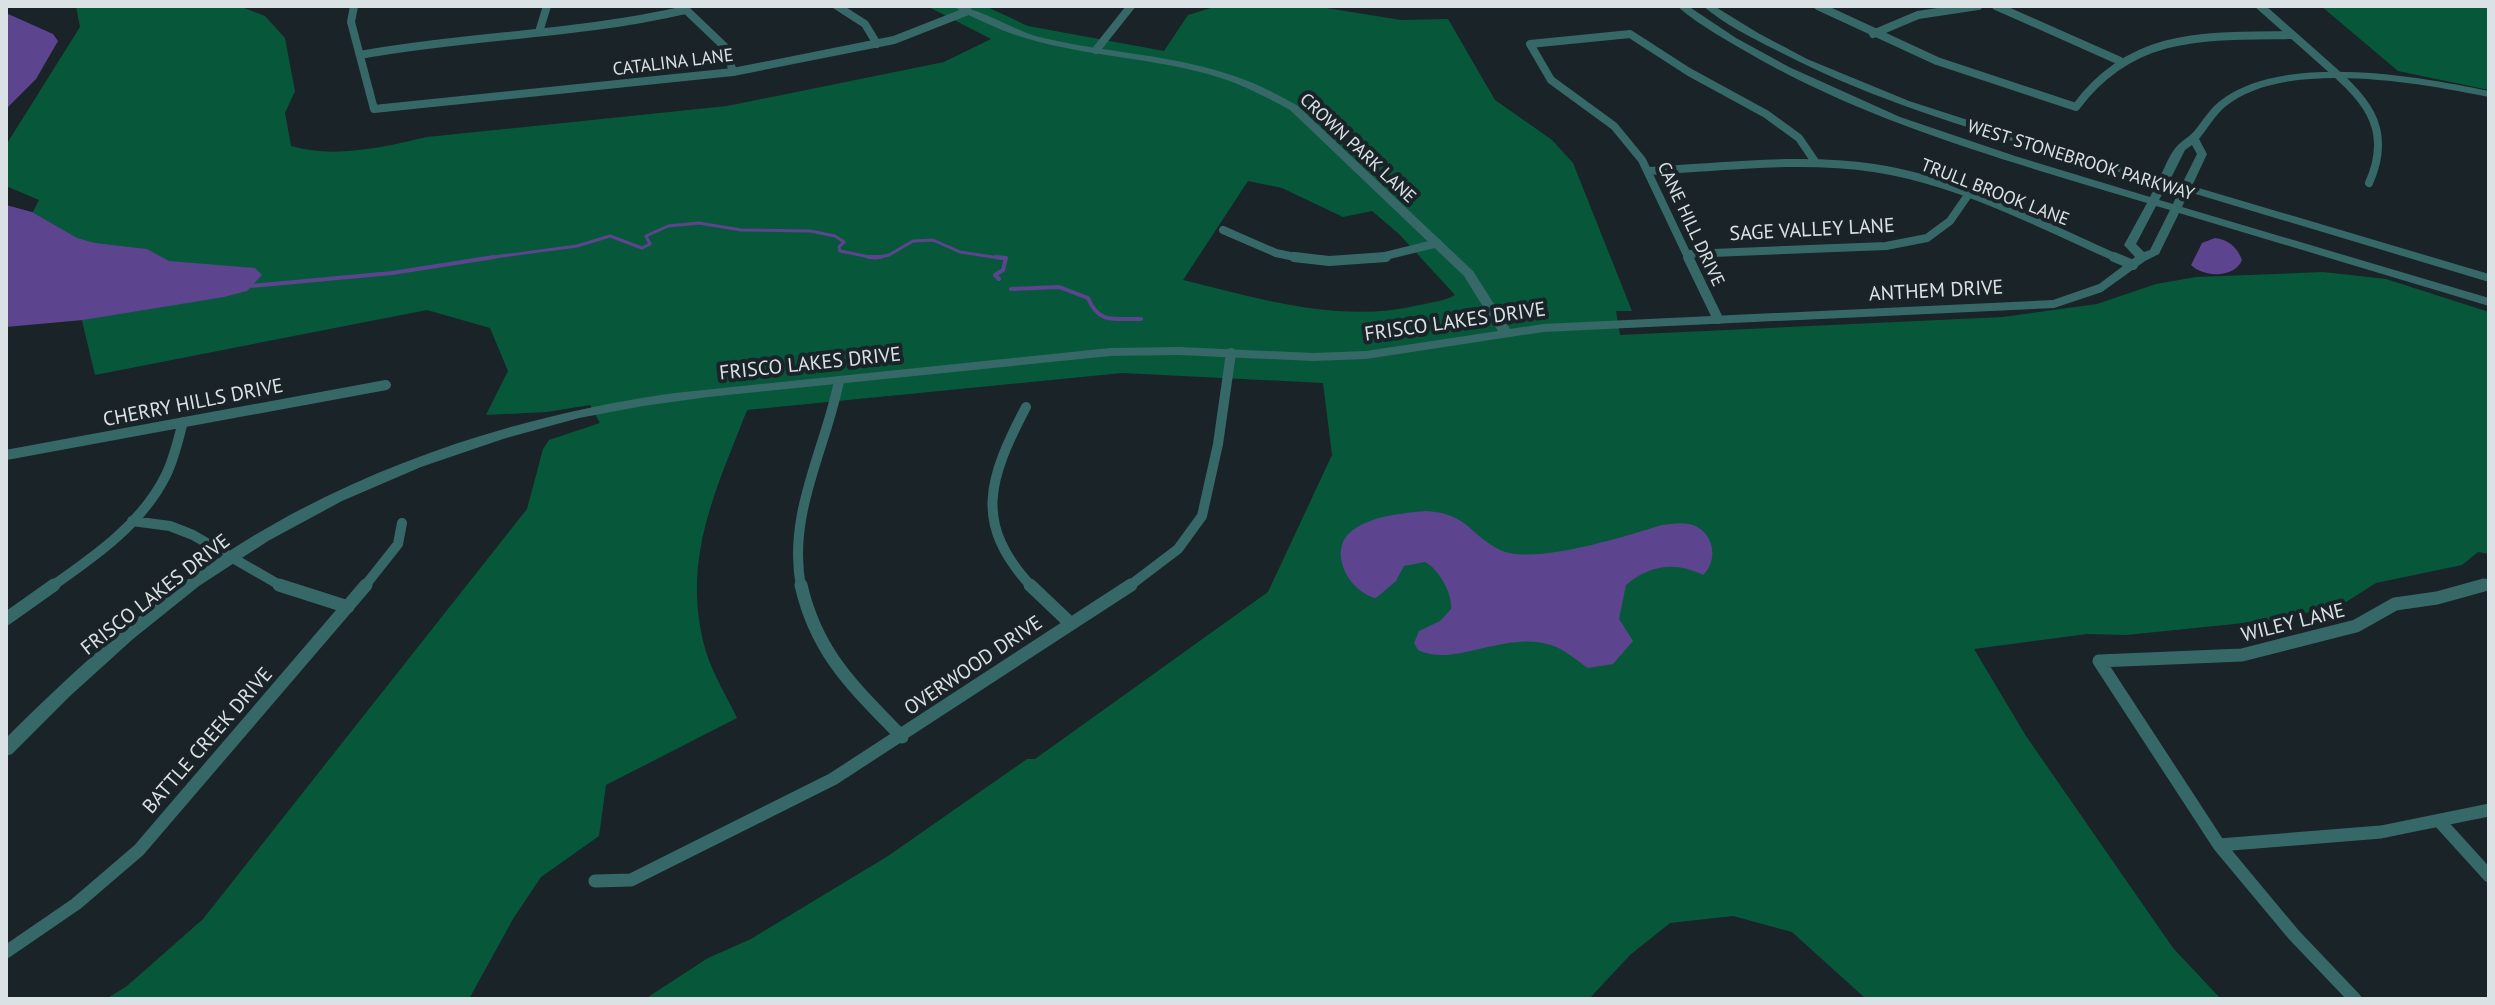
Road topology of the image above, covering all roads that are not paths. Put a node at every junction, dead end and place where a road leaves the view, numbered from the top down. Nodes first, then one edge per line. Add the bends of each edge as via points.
1 (354, 6) edge
2 (547, 6) edge
3 (837, 6) edge
4 (1131, 6) edge
5 (1682, 6) edge
6 (1708, 6) edge
7 (1818, 6) edge
8 (1978, 6) edge
9 (1996, 6) edge
10 (2260, 6) edge
11 (684, 8) edge
12 (963, 9) edge
13 (539, 32) junction
14 (1873, 34) junction
15 (2292, 35) junction
16 (877, 44) junction
17 (1096, 50) junction
18 (360, 55) junction
19 (2120, 61) junction
20 (733, 72) junction
21 (2339, 76) junction
22 (2489, 94) edge
23 (2195, 141) junction
24 (1816, 163) junction
25 (1649, 171) junction
26 (2163, 182) junction
27 (2369, 183) dead end
28 (2186, 188) junction
29 (1968, 195) junction
30 (2153, 202) junction
31 (2176, 209) junction
32 (1223, 230) dead end
33 (1438, 243) junction
34 (1688, 254) junction
35 (2137, 260) junction
36 (2489, 278) edge
37 (2489, 302) edge
38 (1718, 319) junction
39 (1506, 333) junction
40 (1231, 353) junction
41 (839, 381) junction
42 (386, 385) dead end
43 (1026, 407) dead end
44 (183, 422) junction
45 (6, 455) edge
46 (132, 521) junction
47 (402, 523) dead end
48 (233, 557) junction
49 (2489, 584) edge
50 (348, 607) junction
51 (6, 619) edge
52 (1070, 623) junction
53 (902, 737) junction
54 (6, 749) edge
55 (2489, 810) edge
56 (2440, 822) junction
57 (2219, 845) junction
58 (2489, 876) edge
59 (595, 881) dead end
60 (6, 952) edge
61 (2355, 999) edge

1 - 18 street via 351,18
2 - 13 street
3 - 16 street via 865,24
4 - 17 street
5 - 30 street, WEST STONEBROOK PARKWAY via 1858,104 1999,156
6 - 26 street, WEST STONEBROOK PARKWAY via 1758,38 1865,89
7 - 14 street
8 - 14 street via 1918,15
9 - 19 street
10 - 15 street
11 - 13 street via 627,24
11 - 20 street via 726,48
12 - 16 street, CATALINA LANE via 920,33
12 - 17 street, CROWN PARK LANE via 1035,39
13 - 18 street via 413,44
14 - 19 street via 1960,70 2076,107 2095,79
15 - 19 street via 2188,40
15 - 21 street
16 - 20 street, CATALINA LANE
17 - 33 street, CROWN PARK LANE via 1216,71 1273,94
18 - 20 street, CATALINA LANE via 374,109
21 - 22 street, ANTHEM DRIVE
21 - 23 street, ANTHEM DRIVE via 2293,79 2243,92 2210,114
21 - 27 street via 2367,102 2375,118 2377,169
23 - 26 street, ANTHEM DRIVE via 2181,148
23 - 28 street, ANTHEM DRIVE via 2202,154
24 - 25 street, TRULL BROOK LANE
24 - 25 street, CANE HILL DRIVE via 1799,138 1766,114 1630,34 1530,44 1551,80 1614,126
24 - 29 street, TRULL BROOK LANE via 1876,168
25 - 34 street, CANE HILL DRIVE
26 - 28 street, WEST STONEBROOK PARKWAY
26 - 30 street, ANTHEM DRIVE
28 - 31 street, ANTHEM DRIVE
28 - 36 street, WEST STONEBROOK PARKWAY
29 - 34 street, SAGE VALLEY LANE via 1950,221 1927,238 1886,246
29 - 35 street, TRULL BROOK LANE
30 - 31 street, WEST STONEBROOK PARKWAY
30 - 35 street, ANTHEM DRIVE via 2130,245
31 - 35 street, ANTHEM DRIVE via 2155,252
31 - 37 street, WEST STONEBROOK PARKWAY
32 - 33 street via 1252,247 1326,263 1380,260
33 - 39 street, CROWN PARK LANE via 1469,274
34 - 38 street, CANE HILL DRIVE
35 - 38 street, ANTHEM DRIVE via 2100,289 2054,304
38 - 39 street, FRISCO LAKES DRIVE
39 - 40 street, FRISCO LAKES DRIVE via 1366,355
40 - 41 street, FRISCO LAKES DRIVE via 1110,352
40 - 52 street, OVERWOOD DRIVE via 1202,516 1178,549 1148,575
41 - 48 street, FRISCO LAKES DRIVE via 670,397 510,433 354,491
41 - 53 street via 833,416 807,485 797,579 813,631 840,673
42 - 44 street, CHERRY HILLS DRIVE
43 - 52 street via 1009,437 989,497 993,527 1019,576
44 - 45 street, CHERRY HILLS DRIVE
44 - 46 street via 165,479
46 - 48 street via 170,526
46 - 51 street
47 - 50 street, BATTLE CREEK DRIVE via 390,557
48 - 50 street via 284,588
48 - 54 street, FRISCO LAKES DRIVE via 115,647
49 - 57 street, WILEY LANE via 2395,604 2356,626 2242,655 2099,661
50 - 60 street, BATTLE CREEK DRIVE via 139,850 56,922
52 - 53 street, OVERWOOD DRIVE
53 - 59 street, OVERWOOD DRIVE via 833,779 666,865 631,880
55 - 56 street
56 - 57 street
56 - 58 street
57 - 61 street

